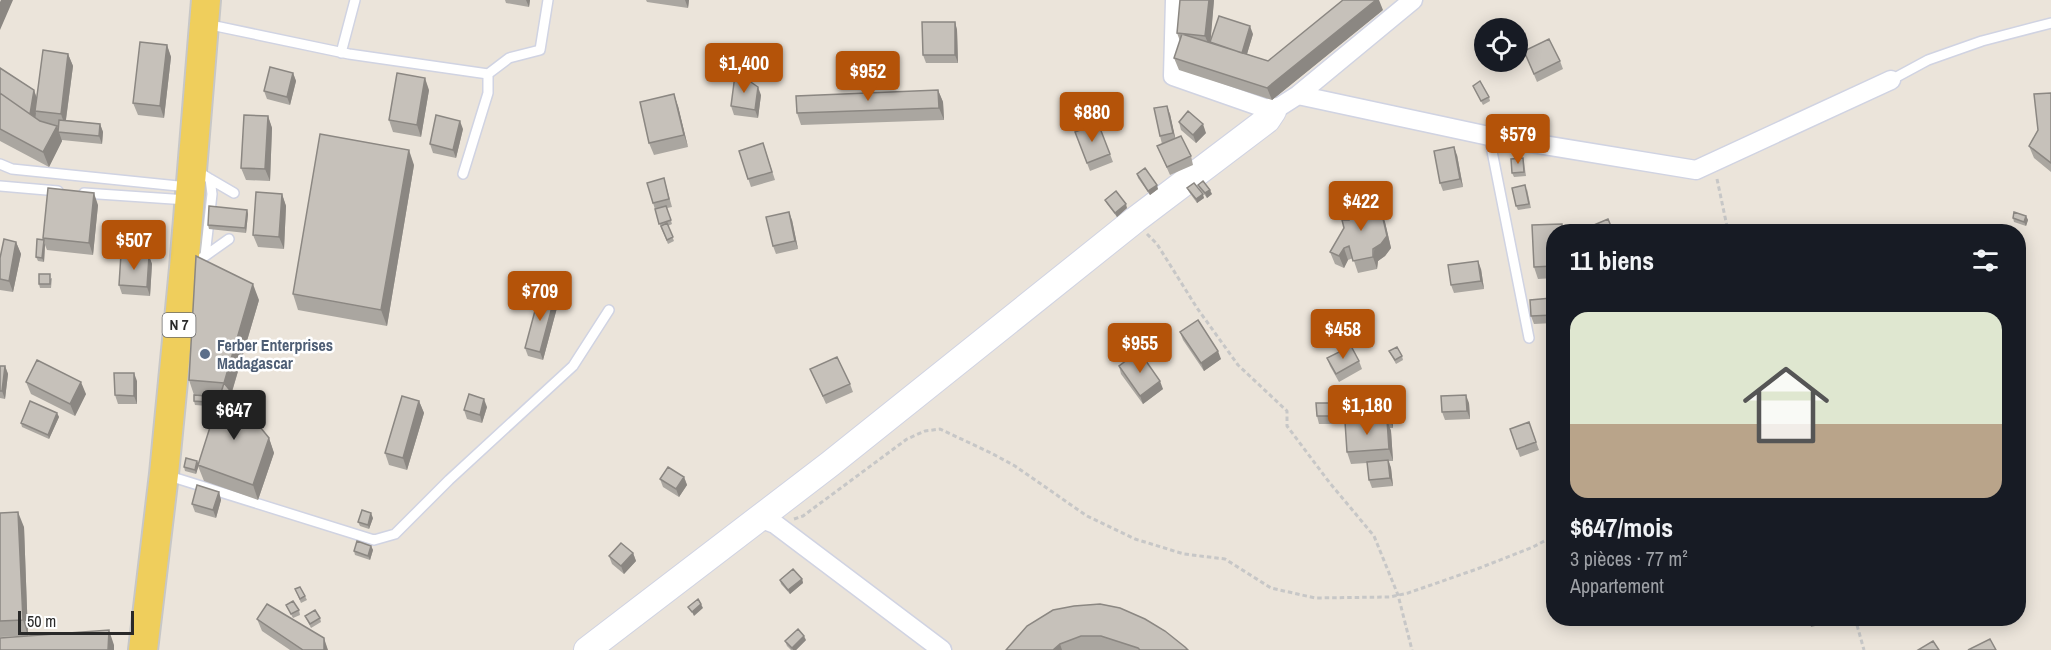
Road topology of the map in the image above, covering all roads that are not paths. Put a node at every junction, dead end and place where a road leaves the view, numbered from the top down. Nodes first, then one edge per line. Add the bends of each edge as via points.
1 (355, 0) edge
2 (548, 0) edge
3 (1175, 0) edge
4 (1413, 0) edge
5 (205, 12) edge
6 (2051, 23) edge
7 (341, 53) junction
8 (488, 74) junction
9 (1892, 80) joint
10 (1298, 95) junction
11 (1273, 111) junction
12 (1489, 136) junction
13 (0, 164) edge
14 (463, 174) dead end
15 (195, 184) junction
16 (0, 186) edge
17 (234, 193) dead end
18 (230, 239) dead end
19 (194, 262) junction
20 (609, 310) dead end
21 (1528, 338) dead end
22 (164, 474) junction
23 (767, 521) junction
24 (143, 650) edge
25 (587, 650) edge
26 (942, 650) edge

1 - 7 lane
2 - 8 lane via 540,50 509,58
3 - 11 street via 1173,76
4 - 10 street
5 - 7 lane
5 - 15 main road, N 7
6 - 9 lane via 1928,60
7 - 8 lane
8 - 14 lane via 488,93
9 - 12 street via 1696,170
10 - 11 street
10 - 12 street
11 - 23 street via 1267,120 848,449
12 - 21 lane
13 - 15 lane via 12,169
15 - 16 lane
15 - 17 lane
15 - 19 main road, N 7
18 - 19 lane
19 - 22 main road, N 7
20 - 22 lane via 573,366 395,534 374,540
22 - 24 main road, N 7
23 - 25 street
23 - 26 street

